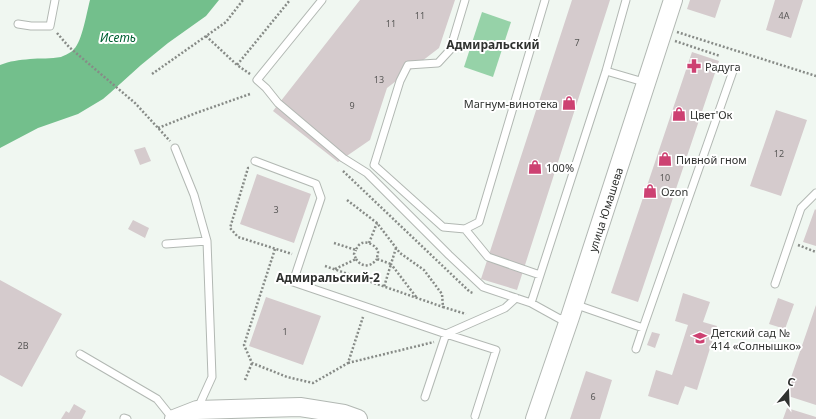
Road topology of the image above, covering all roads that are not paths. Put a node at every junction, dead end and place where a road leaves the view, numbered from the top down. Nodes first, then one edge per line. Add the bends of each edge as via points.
1 (55, 0) edge
2 (322, 0) edge
3 (465, 0) edge
4 (545, 0) edge
5 (626, 0) edge
6 (673, 0) edge
7 (18, 24) dead end
8 (732, 70) dead end
9 (606, 71) junction
10 (647, 83) junction
11 (175, 148) road end
12 (254, 161) dead end
13 (816, 193) edge
14 (465, 229) junction
15 (207, 241) junction
16 (166, 244) dead end
17 (540, 275) junction
18 (776, 284) dead end
19 (516, 298) junction
20 (531, 303) junction
21 (572, 310) junction
22 (643, 328) junction
23 (446, 334) junction
24 (636, 349) dead end
25 (80, 354) dead end
26 (425, 397) dead end
27 (197, 410) junction
28 (475, 416) dead end
29 (174, 419) edge
30 (358, 419) edge
31 (535, 419) edge

1 - 7 lane via 50,26
2 - 19 lane via 257,80 278,103 343,158 367,173 483,287
3 - 14 lane via 450,50 438,63 408,65 400,81 374,165 443,227
4 - 14 lane via 479,222
5 - 9 lane
6 - 10 street, улица Юмашева
8 - 22 lane
9 - 10 lane
9 - 17 lane
10 - 21 street, улица Юмашева
11 - 15 lane via 194,195
12 - 23 lane via 316,184 321,198 292,282
13 - 18 lane via 801,208
14 - 17 lane via 488,257
15 - 16 lane
15 - 27 lane via 212,377
17 - 20 lane
19 - 20 lane
19 - 23 lane via 505,308
20 - 21 lane via 560,319
21 - 22 lane
21 - 31 street, улица Юмашева
22 - 24 lane
23 - 26 lane
23 - 28 lane via 496,350
25 - 29 lane via 157,399
27 - 29 street
27 - 30 street via 300,407 344,414

